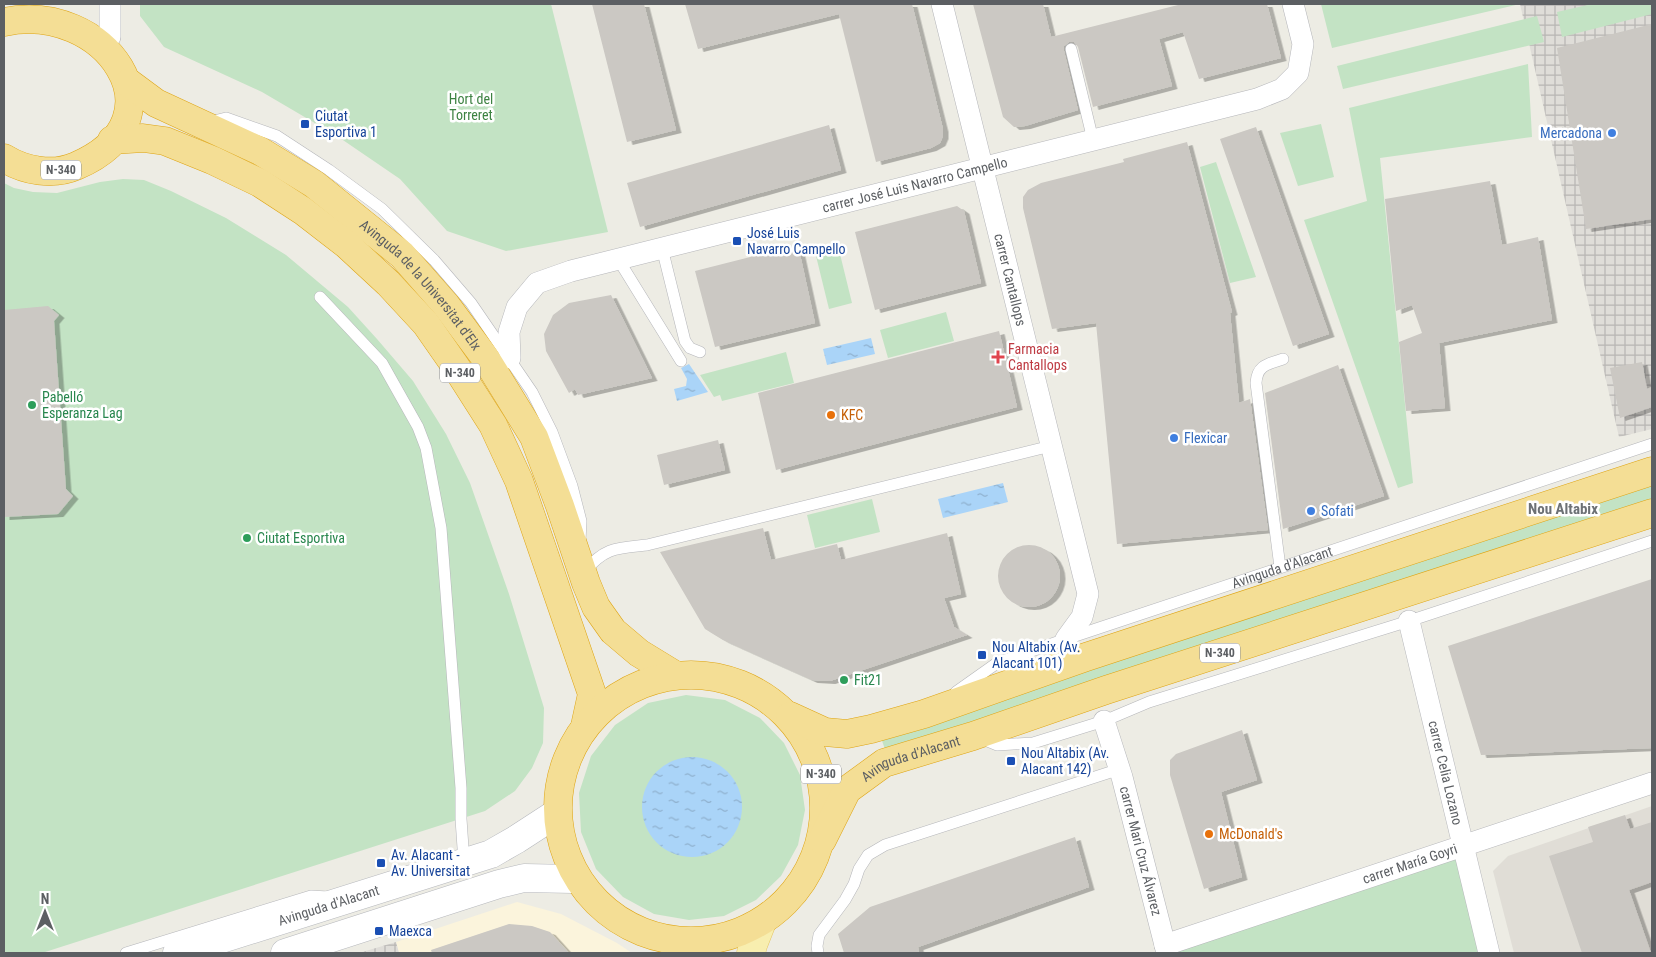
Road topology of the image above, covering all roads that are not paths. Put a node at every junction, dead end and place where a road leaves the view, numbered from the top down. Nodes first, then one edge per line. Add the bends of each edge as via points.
1 (110, 4) edge
2 (942, 4) edge
3 (1293, 4) edge
4 (35, 7) edge
5 (4, 22) edge
6 (110, 37) junction
7 (1071, 49) dead end
8 (129, 83) junction
9 (201, 124) junction
10 (112, 140) junction
11 (1093, 140) junction
12 (4, 158) edge
13 (982, 168) junction
14 (662, 248) junction
15 (618, 259) junction
16 (320, 297) dead end
17 (700, 352) dead end
18 (510, 358) junction
19 (1283, 359) dead end
20 (681, 361) dead end
21 (1652, 444) edge
22 (1051, 446) junction
23 (1652, 471) edge
24 (1652, 513) edge
25 (1652, 541) edge
26 (581, 567) junction
27 (1280, 567) junction
28 (1409, 621) junction
29 (1066, 639) junction
30 (675, 675) junction
31 (924, 714) junction
32 (790, 716) junction
33 (1104, 721) junction
34 (586, 726) junction
35 (973, 736) junction
36 (1120, 769) junction
37 (1652, 783) edge
38 (558, 813) junction
39 (822, 840) junction
40 (1463, 846) junction
41 (464, 862) junction
42 (573, 879) junction
43 (352, 898) junction
44 (762, 922) junction
45 (687, 947) edge
46 (1166, 949) edge
47 (126, 953) edge
48 (177, 953) edge
49 (285, 953) edge
50 (751, 953) edge
51 (818, 953) edge
52 (1489, 953) edge

1 - 6 street
2 - 13 street, carrer Cantallops
3 - 11 street, carrer José Luis Navarro Campello via 1303,44 1298,73 1282,89 1256,99
4 - 5 highway, N-340
4 - 6 highway, N-340 via 80,15 102,28
6 - 8 highway, N-340 via 120,51
7 - 11 lane
8 - 9 highway, Avinguda de la Universitat d'Elx / N-340 via 156,103
8 - 10 highway, N-340 via 126,113
9 - 18 lane via 226,118 277,136 382,209 465,296
9 - 26 highway, Avinguda de la Universitat d'Elx / N-340 via 260,151 314,184 402,255 446,305 486,359 534,437
10 - 12 highway, N-340 via 88,161 57,171 26,168
10 - 34 highway, Avinguda de la Universitat d'Elx / N-340 via 143,138 165,141 260,183 347,245 388,282 426,324 493,425 520,481 592,694
11 - 13 street, carrer José Luis Navarro Campello
13 - 14 street, carrer José Luis Navarro Campello
13 - 22 street, carrer Cantallops
14 - 15 street, carrer José Luis Navarro Campello
14 - 17 lane via 685,341 690,348
15 - 18 street, carrer José Luis Navarro Campello via 537,282 516,307 509,332
15 - 20 lane
16 - 41 lane via 382,363 418,427 426,448 441,528
18 - 26 lane via 552,432 572,486 581,521
19 - 27 lane via 1259,369 1256,374
21 - 27 lane, Avinguda d'Alacant
22 - 26 lane via 647,545 620,548 605,552
22 - 29 street, carrer Cantallops via 1088,594 1082,617
23 - 31 highway, Avinguda d'Alacant / N-340 via 1086,657
24 - 35 highway, Avinguda d'Alacant / N-340
25 - 28 lane, Avinguda d'Alacant
26 - 30 highway, Avinguda de la Universitat d'Elx / N-340 via 596,607 613,631 639,653
27 - 29 lane, Avinguda d'Alacant
28 - 33 lane, Avinguda d'Alacant via 1149,702
28 - 40 street, carrer Celia Lozano
29 - 31 lane, Avinguda d'Alacant via 998,664
30 - 32 highway, N-340 via 719,677 759,692
30 - 34 highway, N-340 via 644,683 612,700
31 - 32 highway, Avinguda d'Alacant / N-340 via 847,734 825,732
32 - 39 highway, N-340 via 816,758 825,789
33 - 35 lane, Avinguda d'Alacant via 1032,744 997,745
33 - 36 street, carrer Mari Cruz Álvarez
34 - 38 highway, N-340 via 565,764
35 - 39 highway, Avinguda d'Alacant / N-340 via 884,763 847,790
36 - 46 street, carrer Mari Cruz Álvarez
36 - 51 lane via 885,845 868,855 854,884 820,935
37 - 40 street, carrer María Goyri
38 - 41 main road, Avinguda d'Alacant via 491,854
38 - 42 highway, N-340
39 - 44 highway, N-340 via 801,886
40 - 46 street, carrer María Goyri
40 - 52 street, carrer Celia Lozano
41 - 43 main road, Avinguda d'Alacant
42 - 45 highway, N-340 via 600,906 638,930
42 - 49 main road via 524,878 499,884
43 - 47 lane via 310,896
43 - 48 main road, Avinguda d'Alacant
44 - 45 highway, N-340 via 721,939
44 - 50 main road

